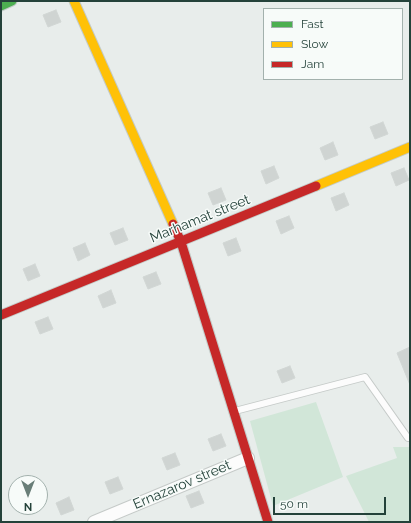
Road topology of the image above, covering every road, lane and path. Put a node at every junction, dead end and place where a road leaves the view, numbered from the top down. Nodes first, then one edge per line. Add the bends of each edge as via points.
1 (12, 1) edge
2 (74, 1) edge
3 (1, 6) edge
4 (410, 147) edge
5 (181, 242) junction
6 (1, 316) edge
7 (235, 411) junction
8 (410, 438) edge
9 (248, 458) junction
10 (94, 522) edge
11 (268, 522) edge

1 - 3 street
2 - 5 street
4 - 5 street, Marhamat street
5 - 6 street, Marhamat street
5 - 7 street
7 - 8 lane via 366,377
7 - 9 street
9 - 10 street, Ernazarov street
9 - 11 street

